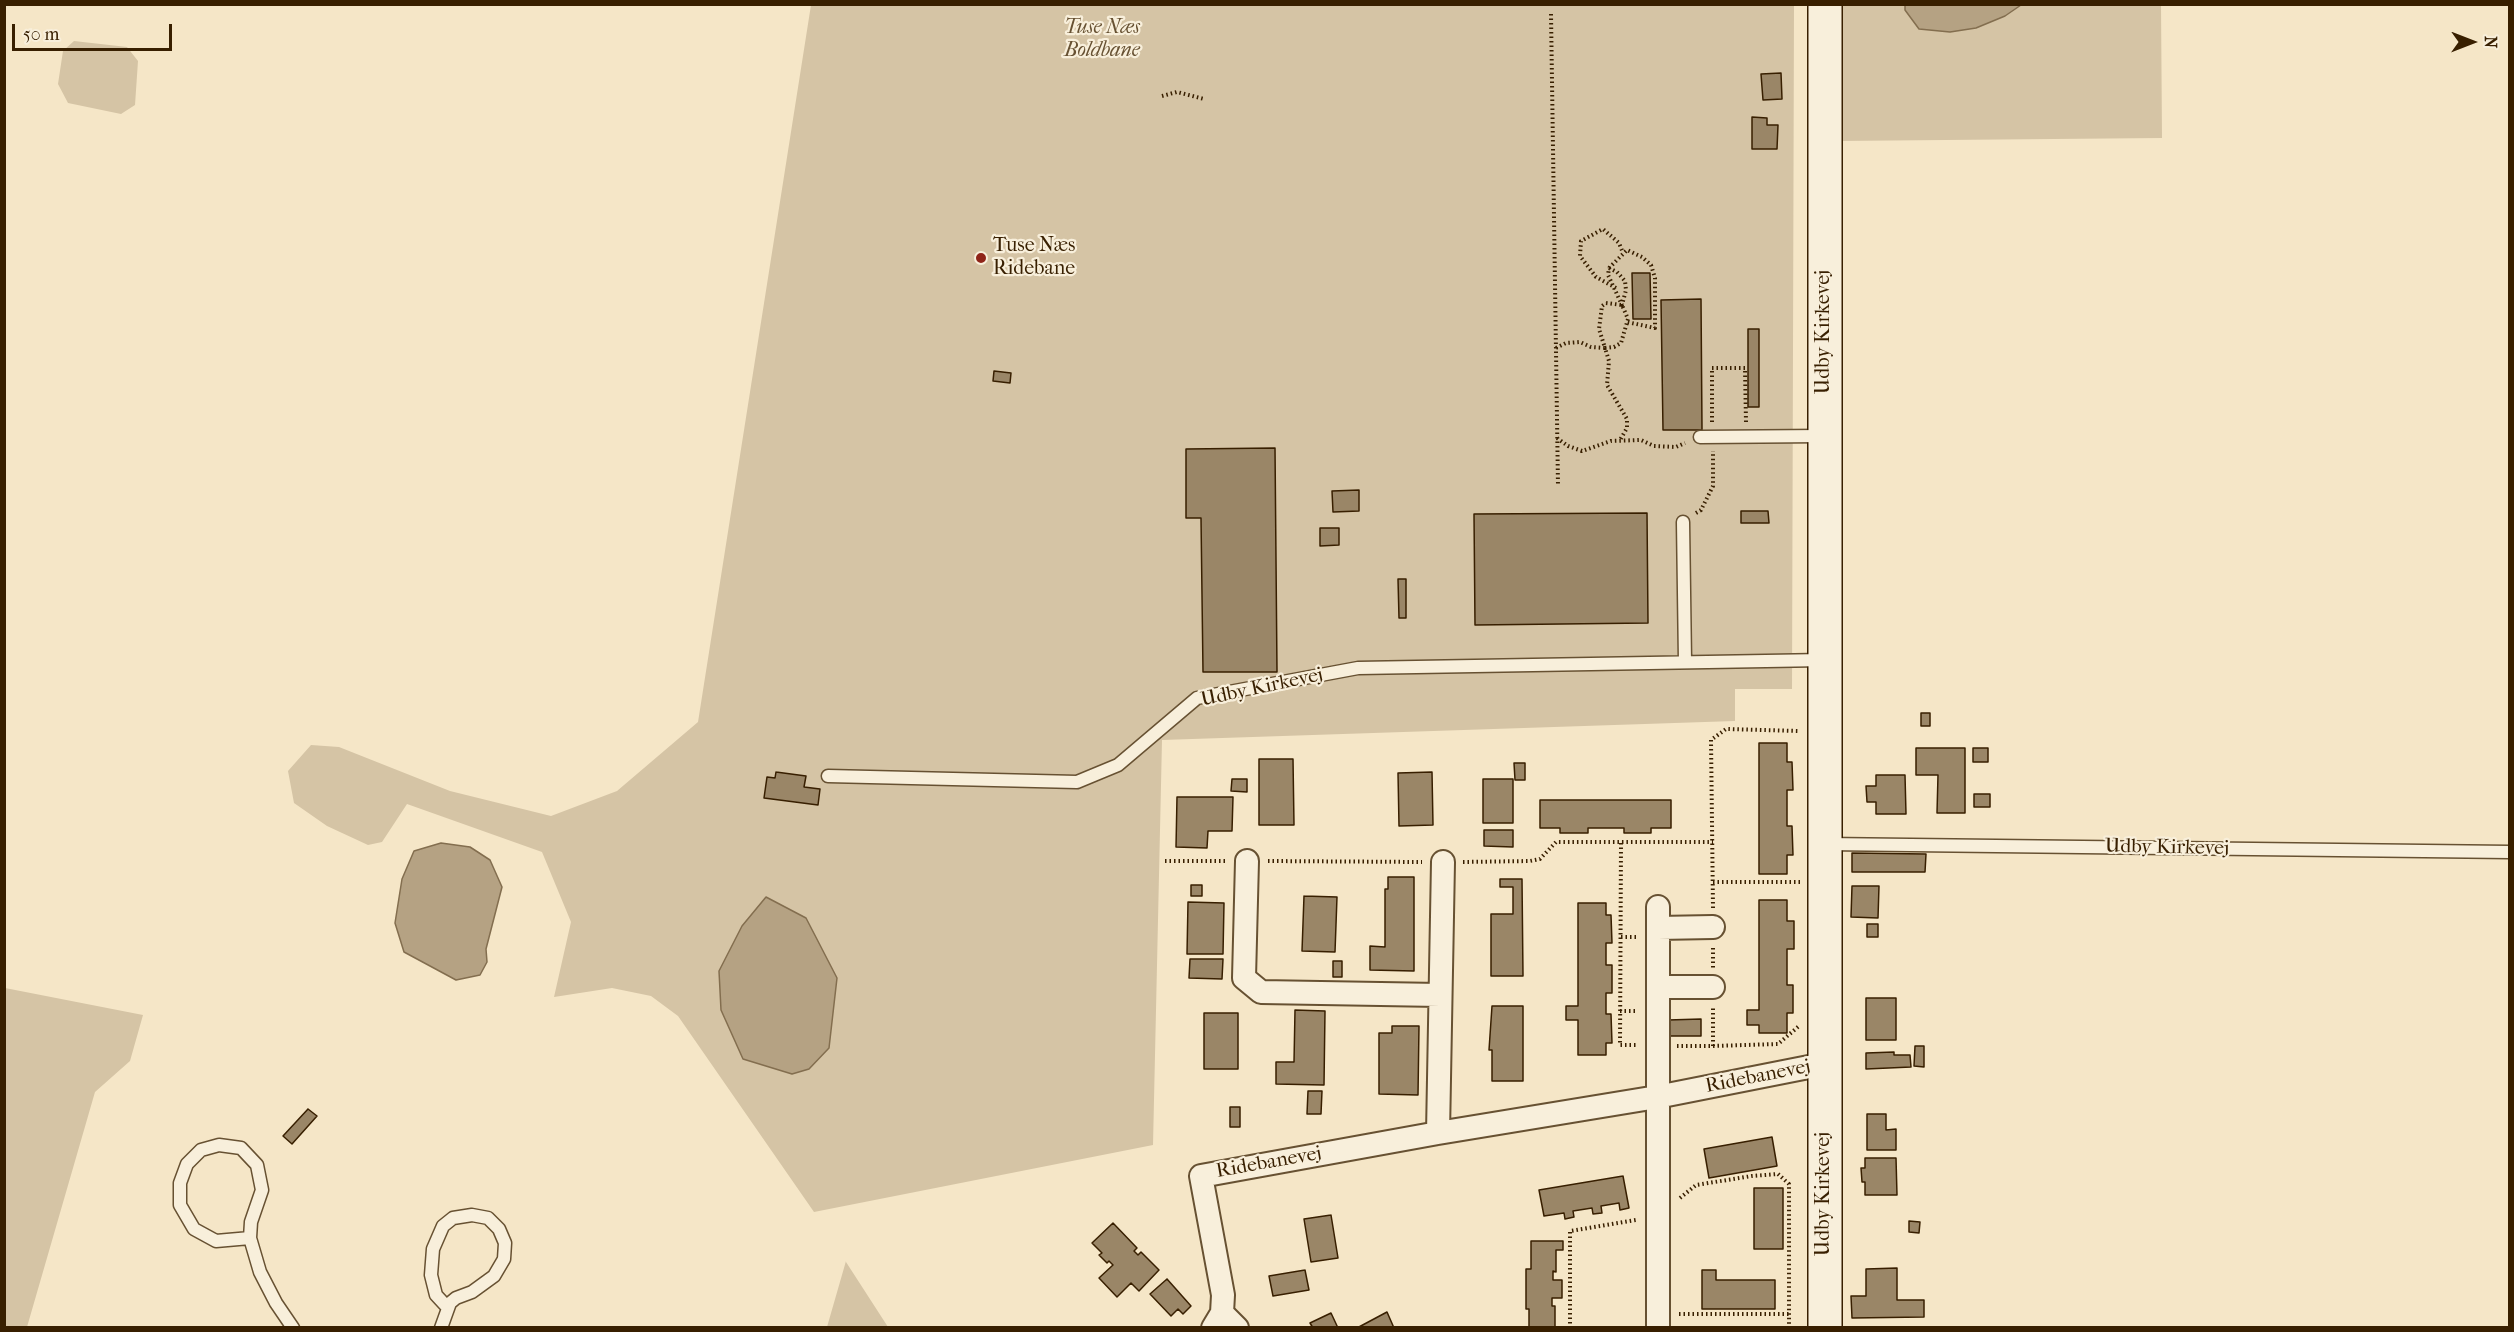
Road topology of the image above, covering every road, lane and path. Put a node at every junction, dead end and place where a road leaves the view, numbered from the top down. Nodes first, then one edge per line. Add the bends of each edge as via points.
1 (1825, 4) edge
2 (1551, 14) dead end
3 (1161, 96) dead end
4 (1204, 99) dead end
5 (1623, 253) junction
6 (1609, 268) junction
7 (1616, 288) junction
8 (1622, 306) junction
9 (1627, 322) junction
10 (1556, 348) junction
11 (1605, 348) junction
12 (1824, 436) junction
13 (1700, 437) joint
14 (1557, 438) junction
15 (1620, 440) junction
16 (1558, 486) dead end
17 (1683, 522) dead end
18 (1825, 660) junction
19 (1685, 662) junction
20 (1711, 740) dead end
21 (1802, 742) dead end
22 (828, 776) dead end
23 (1824, 844) junction
24 (2510, 852) edge
25 (1247, 861) dead end
26 (1443, 862) dead end
27 (1802, 871) dead end
28 (1713, 882) dead end
29 (1802, 882) junction
30 (1802, 893) dead end
31 (1713, 927) dead end
32 (1658, 987) junction
33 (1713, 987) dead end
34 (1440, 995) junction
35 (1800, 1021) dead end
36 (1713, 1046) dead end
37 (1824, 1064) junction
38 (1657, 1097) junction
39 (1438, 1133) junction
40 (1678, 1200) dead end
41 (1658, 1217) junction
42 (250, 1238) junction
43 (1679, 1302) dead end
44 (448, 1308) junction
45 (1679, 1314) junction
46 (1789, 1314) junction
47 (1680, 1321) dead end
48 (1224, 1323) edge
49 (293, 1328) edge
50 (441, 1328) edge
51 (1570, 1328) edge
52 (1658, 1328) edge
53 (1789, 1328) edge
54 (1825, 1328) edge

1 - 12 street, Udby Kirkevej
2 - 10 path
3 - 4 path via 1177,92
5 - 6 path
5 - 7 path via 1619,243 1603,229 1581,241 1580,255 1596,277
5 - 9 path via 1628,250 1642,257 1652,266 1655,278 1655,328
6 - 7 path via 1608,275
6 - 8 path via 1625,281
7 - 8 path
8 - 9 path
8 - 11 path via 1602,306 1599,329
9 - 11 path via 1621,343
10 - 11 path via 1580,342
10 - 14 path
11 - 15 path via 1609,361 1607,385 1628,419
12 - 13 lane
12 - 18 street, Udby Kirkevej
13 - 15 path via 1676,447
14 - 15 path via 1582,450
14 - 16 path
17 - 19 lane
18 - 19 lane, Udby Kirkevej
18 - 23 street, Udby Kirkevej
19 - 22 lane, Udby Kirkevej via 1358,668 1197,698 1118,765 1077,782
20 - 21 path via 1726,729 1802,731
23 - 24 lane, Udby Kirkevej
23 - 37 street, Udby Kirkevej
25 - 34 street via 1244,978 1260,992
26 - 34 street
27 - 29 path
28 - 29 path
29 - 30 path
31 - 32 street via 1658,917
32 - 33 street
32 - 38 street
34 - 39 street
35 - 36 path via 1798,1028 1778,1044
37 - 38 street, Ridebanevej
37 - 54 street, Udby Kirkevej
38 - 39 street, Ridebanevej
38 - 41 street
39 - 48 street, Ridebanevej via 1201,1176 1223,1295
40 - 46 path via 1696,1185 1752,1176 1778,1174 1788,1184
41 - 51 path via 1570,1231
41 - 52 street
42 - 42 lane via 262,1190 257,1165 242,1148 219,1145 201,1150 187,1164 180,1183 180,1205 194,1229 216,1241
42 - 49 lane via 260,1272
43 - 45 path
44 - 44 lane via 456,1298 494,1276 504,1259 505,1243 499,1228 488,1218 453,1218 443,1226 433,1249 431,1275 435,1295
44 - 50 lane
45 - 46 path
45 - 47 path
46 - 53 path

